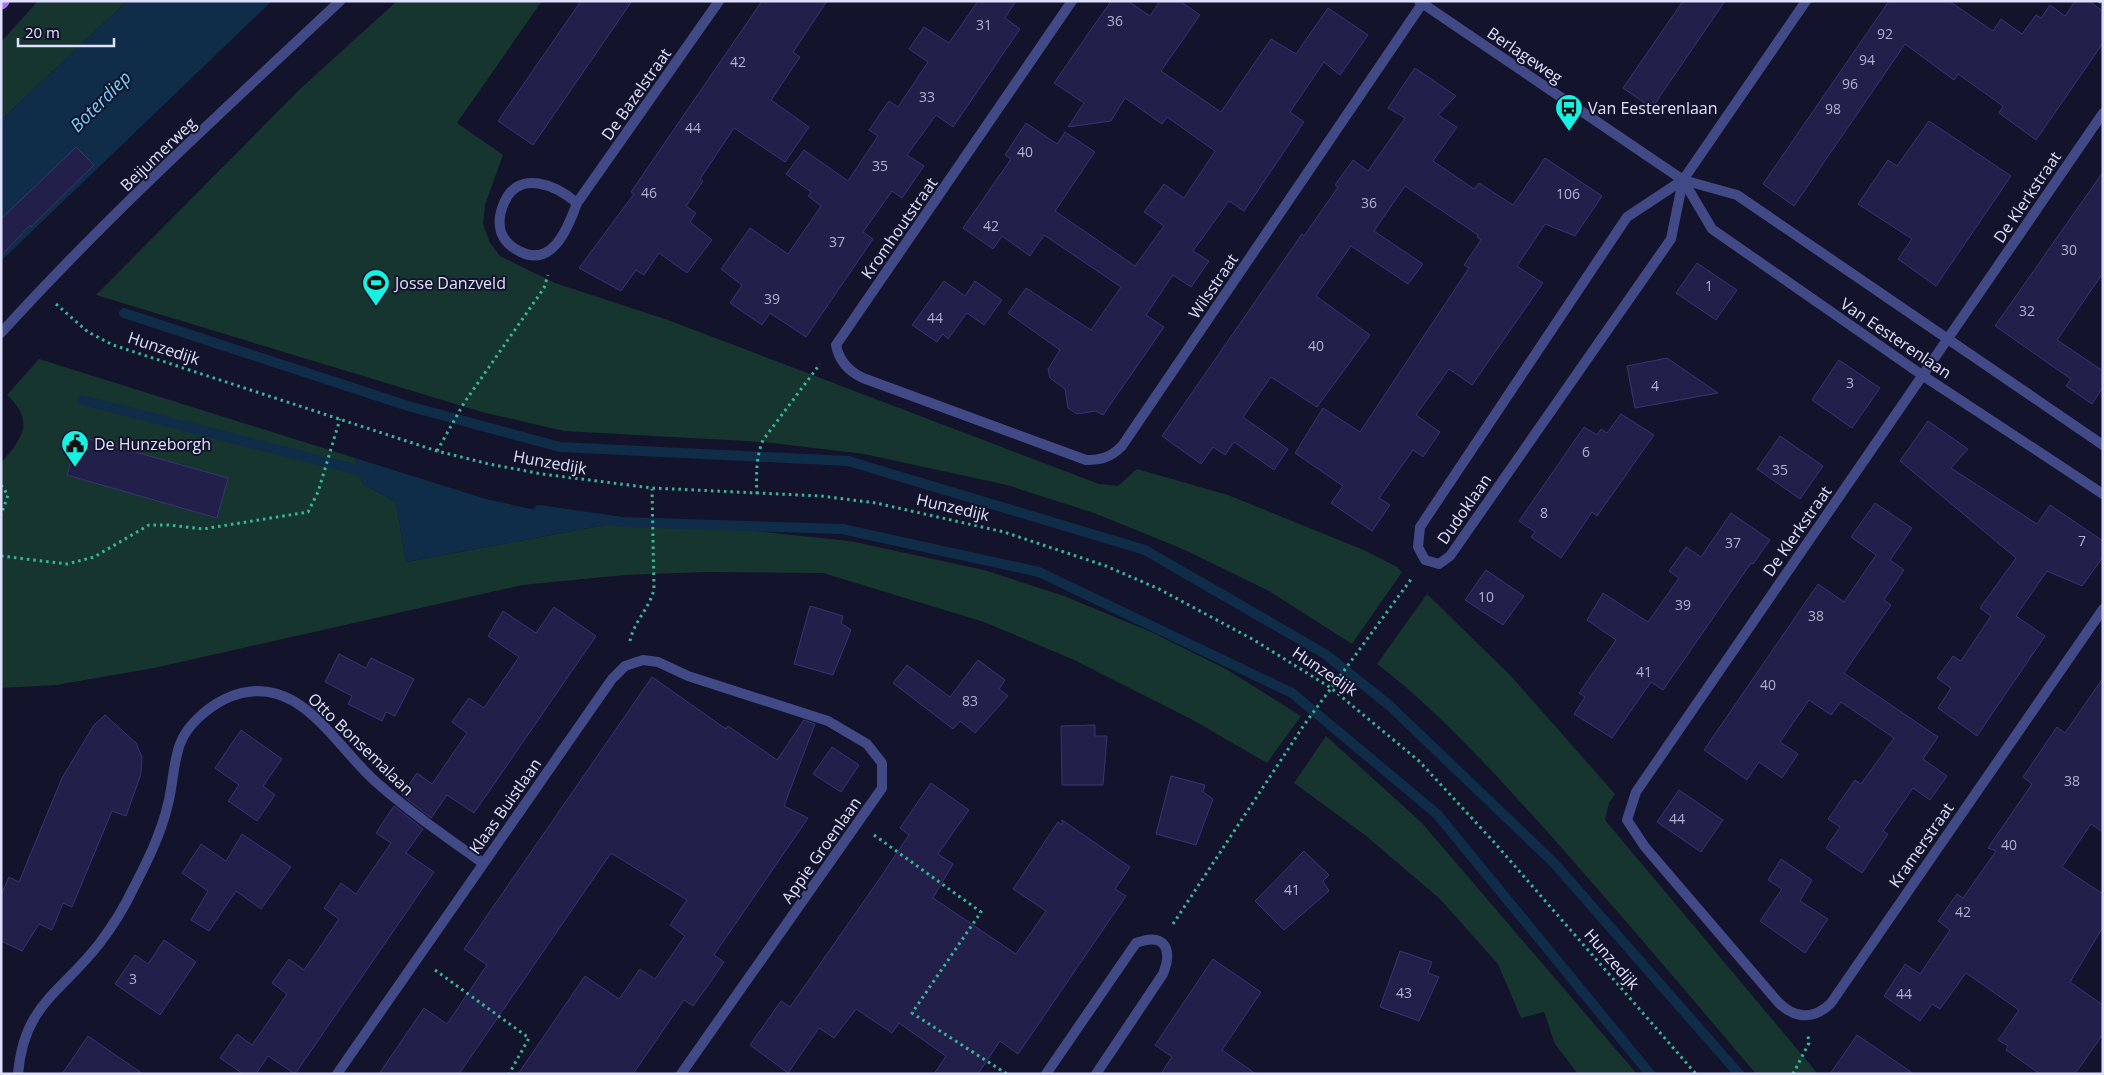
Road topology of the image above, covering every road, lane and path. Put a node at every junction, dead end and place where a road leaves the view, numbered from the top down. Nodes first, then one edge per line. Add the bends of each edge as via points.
1 (340, 1) edge
2 (719, 1) edge
3 (1072, 1) edge
4 (1806, 1) edge
5 (2099, 1) edge
6 (1422, 2) edge
7 (2103, 4) edge
8 (2103, 113) edge
9 (1683, 180) junction
10 (578, 204) junction
11 (555, 247) junction
12 (42, 288) junction
13 (1, 333) edge
14 (1949, 339) junction
15 (836, 345) junction
16 (1922, 375) junction
17 (340, 419) junction
18 (2103, 445) edge
19 (437, 451) junction
20 (1, 485) edge
21 (652, 488) junction
22 (757, 494) junction
23 (2103, 494) edge
24 (1, 516) edge
25 (1, 556) edge
26 (1425, 560) junction
27 (2103, 609) edge
28 (625, 666) junction
29 (1332, 688) junction
30 (858, 824) junction
31 (483, 863) junction
32 (1161, 941) junction
33 (418, 958) junction
34 (1805, 1016) junction
35 (18, 1074) edge
36 (337, 1074) edge
37 (509, 1074) edge
38 (682, 1074) edge
39 (1007, 1074) edge
40 (1046, 1074) edge
41 (1096, 1074) edge
42 (1696, 1074) edge
43 (1793, 1074) edge

1 - 12 street, Beijumerweg
2 - 10 street, De Bazelstraat
3 - 15 street, Kromhoutstraat
4 - 9 street
5 - 7 path
6 - 9 street, Berlageweg
6 - 15 street, Wilsstraat via 1113,455 1100,460 1086,460 854,374 842,361
8 - 14 street, De Klerkstraat
9 - 14 street, Van Eesterenlaan via 1737,195
9 - 16 street, Van Eesterenlaan via 1712,229
9 - 26 street, Dudoklaan via 1627,217 1420,527 1418,547
9 - 26 street, Dudoklaan via 1671,239 1450,556 1439,564
10 - 11 street, De Bazelstraat via 568,228
10 - 11 street via 561,190 538,182 520,184 507,196 499,214 502,234 510,247 528,256 543,254
11 - 19 path via 544,288 464,403
12 - 13 street, Beijumerweg
12 - 17 path, Hunzedijk via 77,323 100,339
14 - 16 street, De Klerkstraat
14 - 18 street, Van Eesterenlaan
15 - 22 path via 763,440 756,472
16 - 23 street, Van Eesterenlaan
16 - 34 street, De Klerkstraat via 1636,792 1627,820 1645,848 1741,962 1785,1010
17 - 19 path, Hunzedijk
17 - 25 path via 318,492 308,512 203,529 149,526 94,557 75,562 51,563
19 - 21 path, Hunzedijk via 542,474
20 - 24 path via 8,495
21 - 22 path, Hunzedijk
21 - 28 path via 652,599 632,627
22 - 29 path, Hunzedijk via 820,496 876,504 949,519 1055,548 1159,589 1254,640
26 - 29 path
27 - 34 street, Kramerstraat via 1831,1002 1824,1010
28 - 30 street, Appie Groenlaan via 644,660 658,662 688,676 828,721 867,744 882,763 882,788
28 - 31 street, Klaas Buistlaan
29 - 32 path
29 - 42 path, Hunzedijk via 1419,760
30 - 38 street, Appie Groenlaan
30 - 39 path via 981,912 912,1013
31 - 33 street, Klaas Buistlaan
31 - 35 street, Otto Bonsemalaan via 418,817 374,780 313,714 292,699 265,691 237,693 215,704 193,723 180,744 168,804 151,854 126,904 98,945 50,996 29,1026 20,1051
32 - 40 street via 1150,938 1136,943
32 - 41 street via 1168,950 1163,974
33 - 36 street, Klaas Buistlaan
33 - 37 path via 529,1038
34 - 43 path via 1809,1043

